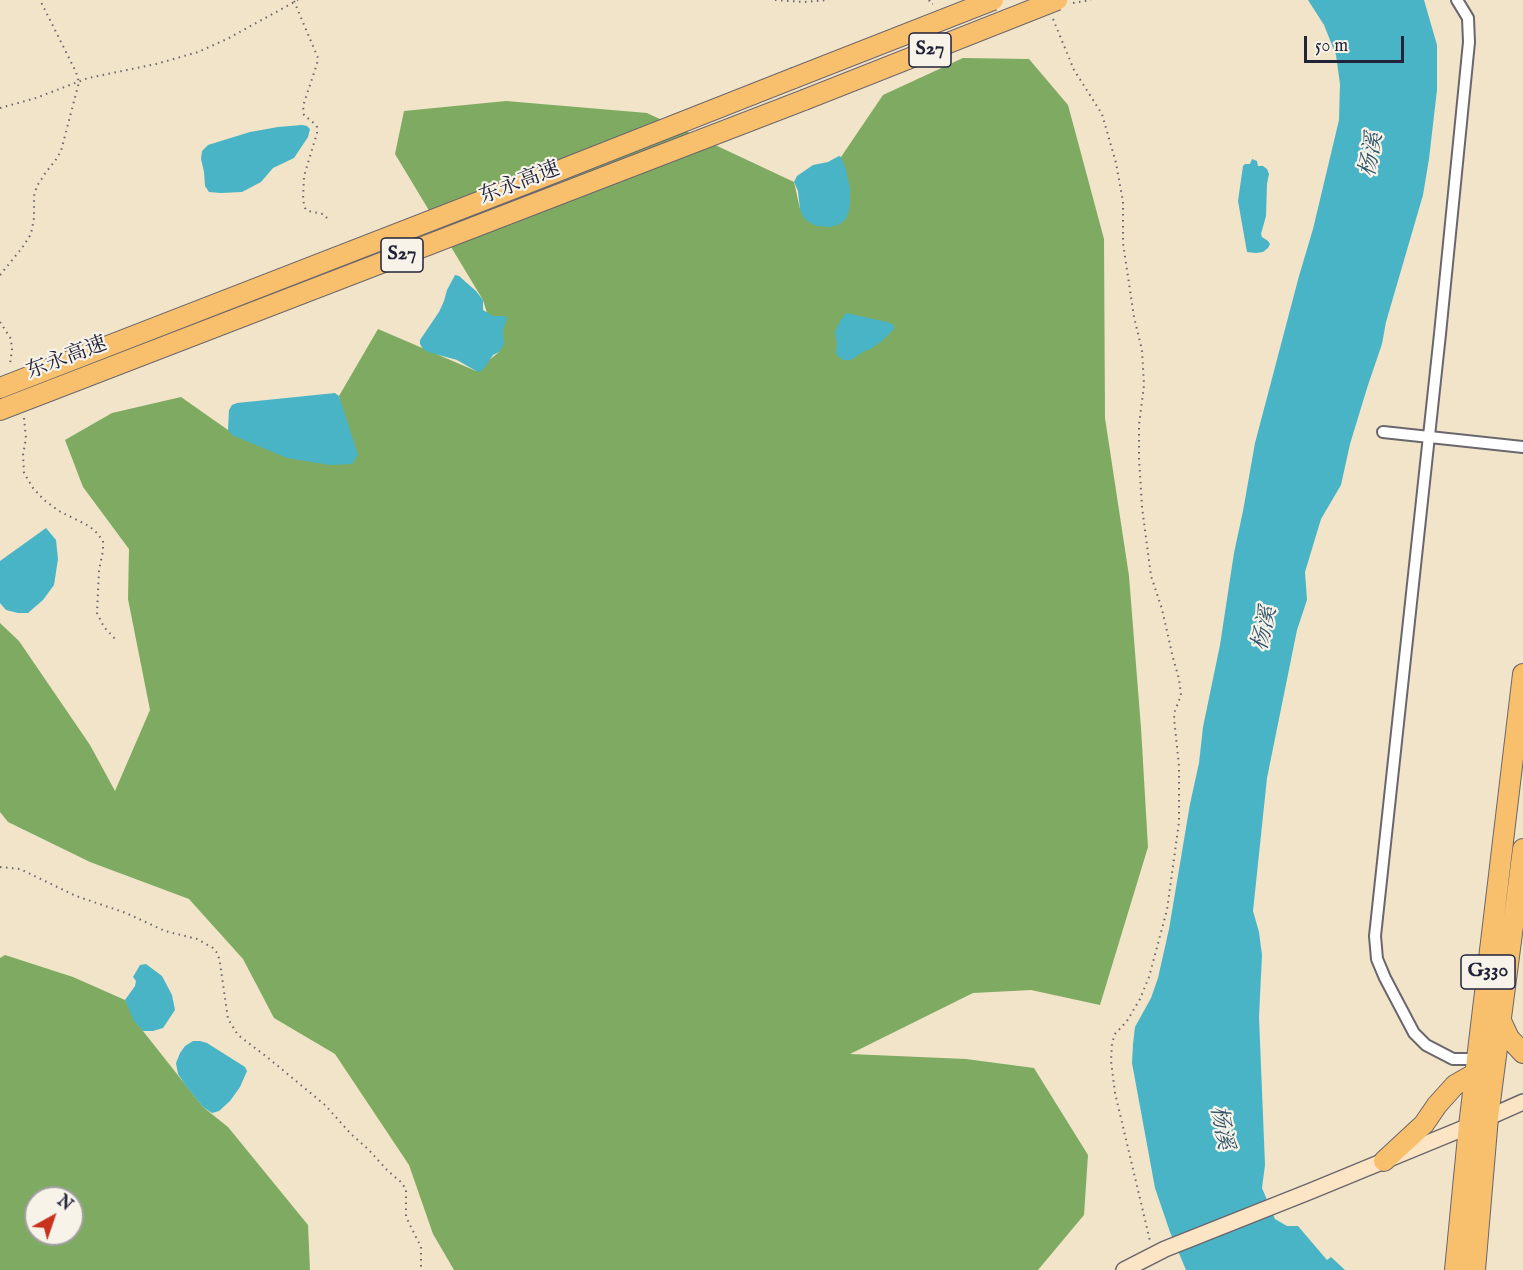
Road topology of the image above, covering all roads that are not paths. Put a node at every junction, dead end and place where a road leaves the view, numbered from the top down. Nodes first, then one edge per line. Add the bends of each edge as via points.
1 (993, 0) edge
2 (1457, 0) edge
3 (1054, 7) edge
4 (0, 388) edge
5 (0, 410) edge
6 (1383, 432) dead end
7 (1429, 436) junction
8 (1523, 447) edge
9 (1523, 674) edge
10 (1523, 849) edge
11 (1501, 1021) junction
12 (1523, 1053) edge
13 (1477, 1066) junction
14 (1523, 1102) edge
15 (1488, 1117) junction
16 (1469, 1126) junction
17 (1384, 1161) junction
18 (1124, 1270) edge
19 (1455, 1270) edge
20 (1475, 1270) edge

1 - 4 highway, 东永高速 / S27, bridge
2 - 7 street via 1468,18 1470,42
3 - 5 highway, 东永高速 / S27, bridge
6 - 7 street
7 - 8 street
7 - 13 street via 1375,936 1377,959 1414,1033 1426,1045
9 - 13 highway, G330
10 - 11 highway, G330
11 - 12 highway via 1509,1038
11 - 15 highway, G330
13 - 16 highway, G330
13 - 17 highway
14 - 15 street
15 - 16 street
15 - 20 highway, G330
16 - 17 street
16 - 19 highway, G330
17 - 18 street via 1165,1249

